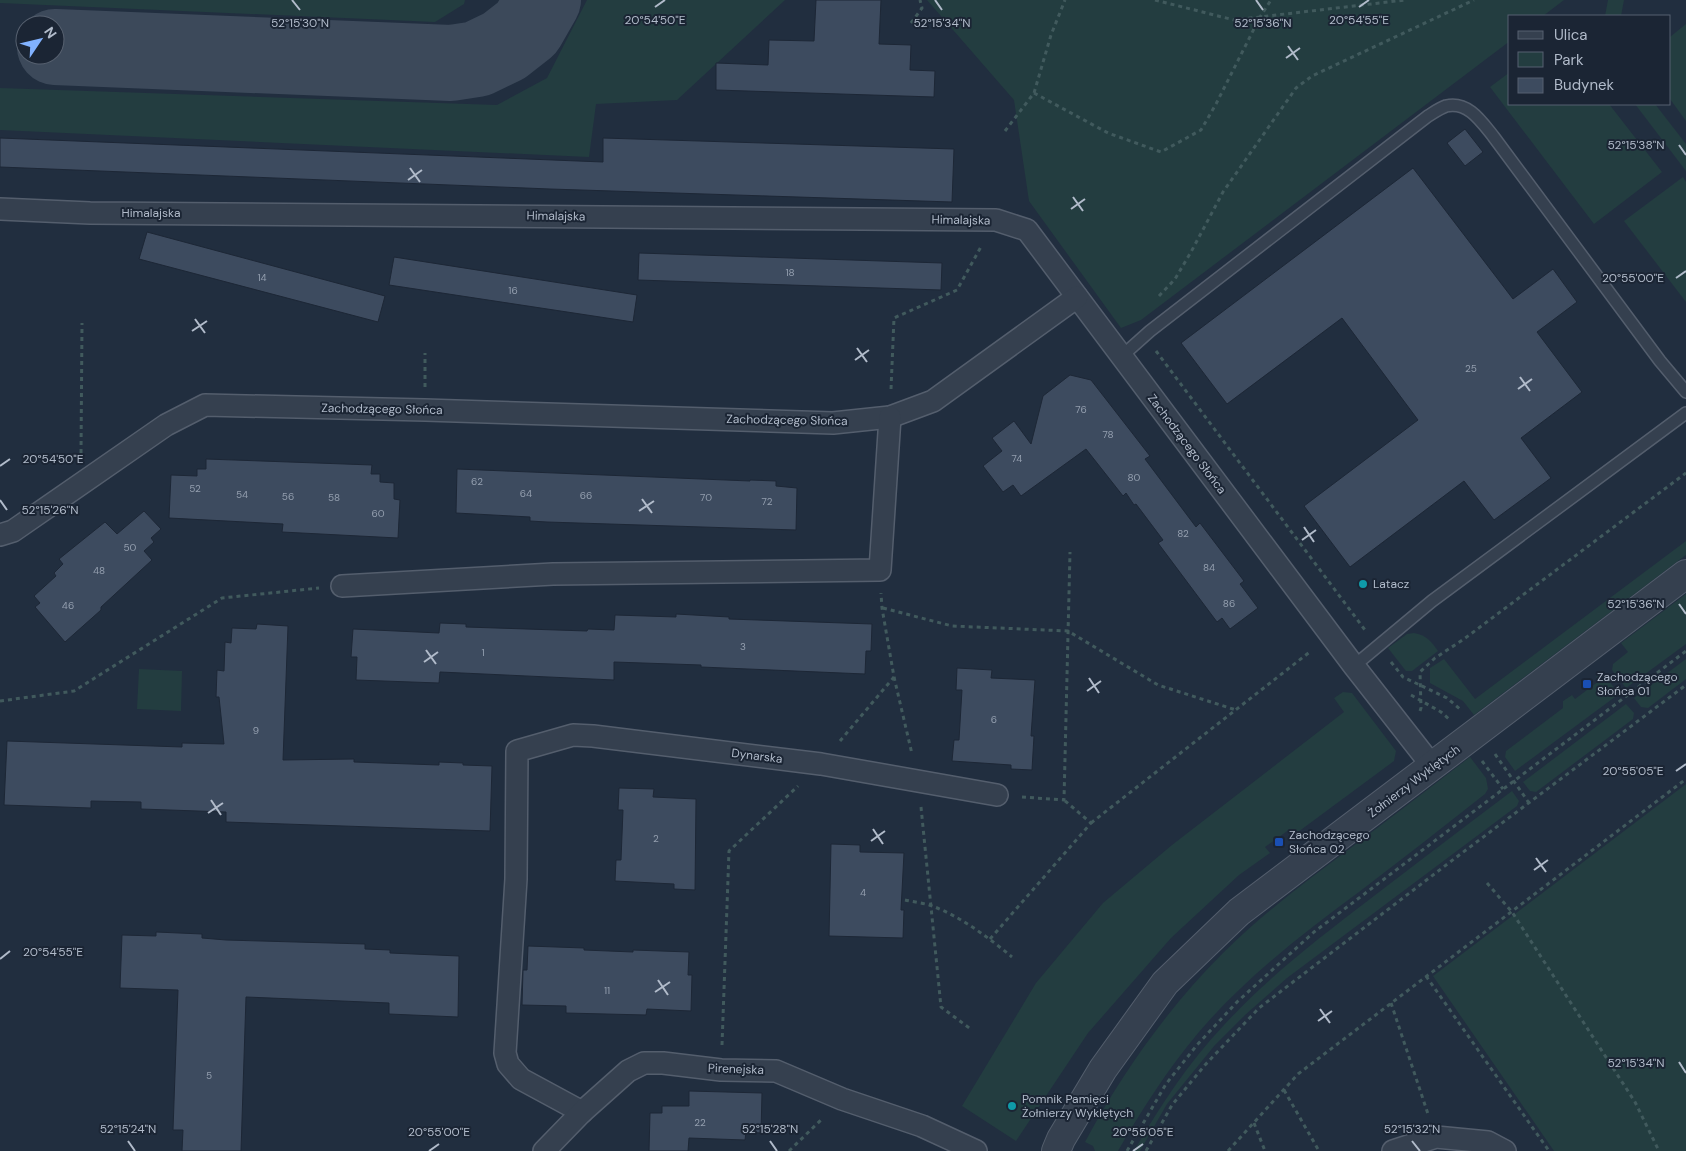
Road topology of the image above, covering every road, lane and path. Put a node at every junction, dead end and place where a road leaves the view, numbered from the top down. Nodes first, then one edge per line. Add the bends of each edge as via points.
1 (920, 0) edge
2 (1155, 0) edge
3 (1271, 0) edge
4 (1405, 0) edge
5 (1474, 0) edge
6 (1065, 1) edge
7 (1260, 17) junction
8 (911, 23) dead end
9 (1034, 93) junction
10 (1005, 131) dead end
11 (0, 209) edge
12 (996, 220) junction
13 (1077, 297) junction
14 (1158, 297) dead end
15 (82, 323) dead end
16 (1145, 336) junction
17 (426, 353) dead end
18 (1122, 356) junction
19 (1686, 392) edge
20 (425, 410) junction
21 (1686, 413) edge
22 (890, 417) junction
23 (1686, 473) edge
24 (81, 484) junction
25 (0, 535) edge
26 (1070, 552) dead end
27 (880, 570) junction
28 (1686, 574) edge
29 (342, 586) joint
30 (882, 608) junction
31 (1068, 631) junction
32 (1331, 636) junction
33 (1377, 646) junction
34 (1686, 651) edge
35 (1354, 666) junction
36 (894, 677) junction
37 (1686, 685) edge
38 (1421, 687) junction
39 (1407, 692) dead end
40 (0, 701) edge
41 (1421, 701) junction
42 (1236, 710) junction
43 (1403, 729) junction
44 (1467, 740) junction
45 (821, 764) junction
46 (1433, 767) junction
47 (1686, 778) edge
48 (918, 781) junction
49 (1503, 789) junction
50 (996, 795) joint
51 (1064, 800) junction
52 (1091, 823) junction
53 (1487, 883) dead end
54 (905, 900) dead end
55 (932, 906) junction
56 (1512, 912) junction
57 (990, 939) junction
58 (1012, 957) dead end
59 (1426, 976) junction
60 (1391, 1003) junction
61 (972, 1030) dead end
62 (721, 1070) junction
63 (1284, 1090) junction
64 (842, 1099) junction
65 (582, 1112) junction
66 (1254, 1123) junction
67 (1436, 1137) junction
68 (544, 1151) edge
69 (789, 1151) edge
70 (976, 1151) edge
71 (1056, 1151) edge
72 (1127, 1151) edge
73 (1146, 1151) edge
74 (1228, 1151) edge
75 (1264, 1151) edge
76 (1318, 1151) edge
77 (1393, 1151) edge
78 (1505, 1151) edge
79 (1549, 1151) edge
80 (1659, 1151) edge

1 - 8 path via 922,8
2 - 7 path via 1234,20
3 - 7 path
4 - 7 path
5 - 14 path via 1312,76 1296,88 1223,192 1175,279
6 - 9 path
7 - 9 path via 1201,130 1161,152 1108,133
9 - 10 path
11 - 12 street, Himalajska via 90,213
12 - 13 street, Himalajska via 1027,230
12 - 22 path via 957,290 894,318
13 - 18 street, Zachodzącego Słońca
13 - 22 street, Zachodzącego Słońca via 933,401
15 - 24 path
16 - 18 lane
16 - 19 lane via 1428,116 1445,106 1460,106 1475,113
16 - 33 path
17 - 20 path
18 - 32 street, Zachodzącego Słońca
20 - 22 street, Zachodzącego Słońca via 833,423
20 - 24 street, Zachodzącego Słońca via 205,405 166,425
21 - 33 lane
22 - 27 street
23 - 38 path via 1435,658 1420,672
24 - 25 street, Zachodzącego Słońca via 13,532
26 - 31 path
27 - 29 street via 552,574
27 - 30 path
28 - 44 street, Żołnierzy Wyklętych
29 - 40 path via 222,598 74,690
30 - 31 path via 952,626
30 - 36 path
31 - 42 path via 1158,685
31 - 51 path
32 - 35 street, Zachodzącego Słońca
32 - 42 path
33 - 35 lane
33 - 38 path via 1403,677
34 - 49 path
35 - 43 street, Zachodzącego Słońca
36 - 45 path
36 - 48 path
37 - 73 path via 1259,1008 1205,1064 1172,1105
38 - 41 path
39 - 41 path
41 - 43 path via 1416,718
41 - 44 path via 1455,724
42 - 52 path
43 - 46 street, Zachodzącego Słońca
44 - 46 street, Żołnierzy Wyklętych
44 - 49 path
45 - 48 street, Dynarska
45 - 62 path via 729,851
45 - 65 street, Dynarska via 593,736 573,736 517,750 516,879 505,1053 508,1064 521,1079
46 - 71 street, Żołnierzy Wyklętych via 1239,912 1165,983 1103,1069
47 - 56 path
48 - 50 street, Dynarska
48 - 55 path
49 - 72 path via 1314,932 1237,1002 1166,1084
50 - 51 path
51 - 52 path
52 - 57 path
53 - 56 path
54 - 55 path
55 - 57 path
55 - 61 path via 941,1006
56 - 59 path
56 - 80 path via 1635,1102
57 - 58 path
59 - 60 path
59 - 79 path
60 - 63 path via 1298,1074
60 - 67 path
62 - 64 street, Pirenejska via 776,1071
62 - 65 street, Pirenejska via 644,1063 628,1071
63 - 66 path
63 - 76 path
64 - 69 path
64 - 70 street, Pirenejska via 922,1126
65 - 68 street, Pirenejska
66 - 74 path
66 - 75 path
67 - 77 street
67 - 78 street via 1488,1142

